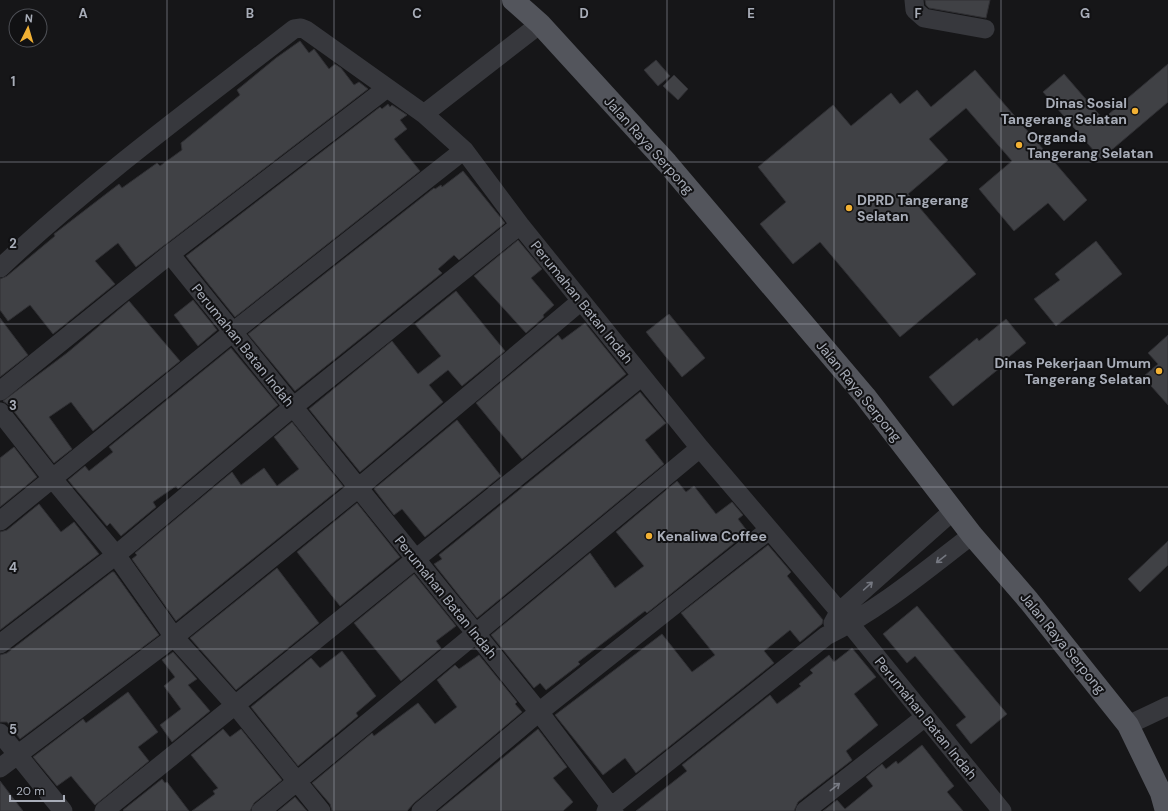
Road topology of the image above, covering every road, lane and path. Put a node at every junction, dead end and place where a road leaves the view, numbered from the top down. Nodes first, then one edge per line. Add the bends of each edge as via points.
1 (513, 0) edge
2 (914, 0) edge
3 (540, 24) junction
4 (985, 29) dead end
5 (387, 88) junction
6 (424, 114) junction
7 (464, 150) junction
8 (520, 225) junction
9 (170, 254) junction
10 (0, 268) edge
11 (581, 301) junction
12 (233, 332) junction
13 (642, 376) junction
14 (0, 391) edge
15 (293, 407) junction
16 (0, 412) edge
17 (700, 448) junction
18 (52, 478) junction
19 (357, 489) junction
20 (954, 510) junction
21 (0, 521) edge
22 (769, 530) junction
23 (972, 535) junction
24 (116, 554) junction
25 (415, 558) junction
26 (844, 618) junction
27 (476, 633) junction
28 (174, 637) junction
29 (0, 644) edge
30 (236, 706) junction
31 (1168, 706) edge
32 (539, 712) junction
33 (925, 717) junction
34 (1128, 725) junction
35 (0, 733) edge
36 (18, 754) junction
37 (0, 768) edge
38 (296, 782) junction
39 (610, 810) edge
40 (63, 811) edge
41 (104, 811) edge
42 (261, 811) edge
43 (321, 811) edge
44 (421, 811) edge
45 (805, 811) edge
46 (1001, 811) edge
47 (1166, 811) edge

1 - 3 main road, Jalan Raya Serpong
2 - 4 street via 915,10 919,16
3 - 6 street
3 - 20 main road, Jalan Raya Serpong via 667,162 865,396
5 - 6 street, Perumahan Batan Indah
5 - 9 street
5 - 10 street, Perumahan Batan Indah via 306,30 294,29 49,222
6 - 7 street, Perumahan Batan Indah
7 - 8 street, Perumahan Batan Indah
7 - 12 street
8 - 11 street, Perumahan Batan Indah
8 - 15 street
9 - 12 street, Perumahan Batan Indah
9 - 14 street
11 - 13 street, Perumahan Batan Indah
11 - 19 street
12 - 15 street, Perumahan Batan Indah
12 - 18 street
13 - 17 street, Perumahan Batan Indah
13 - 25 street
15 - 19 street, Perumahan Batan Indah
15 - 24 street
16 - 18 street
17 - 22 street, Perumahan Batan Indah
17 - 27 street
18 - 21 street
18 - 24 street
19 - 25 street, Perumahan Batan Indah
19 - 28 street
20 - 23 main road, Jalan Raya Serpong
26 -> 20 street
22 - 26 street, Perumahan Batan Indah
22 - 32 street
23 -> 26 street via 897,593
23 - 34 main road, Jalan Raya Serpong via 1029,601
24 - 28 street
24 - 29 street
25 - 27 street, Perumahan Batan Indah
25 - 30 street
26 - 33 street, Perumahan Batan Indah
26 - 39 street via 826,636
27 - 32 street, Perumahan Batan Indah
27 - 38 street
28 - 30 street
28 - 36 street
30 - 38 street
30 - 41 street
31 - 34 street
32 - 39 street, Perumahan Batan Indah
32 - 44 street
45 -> 33 street
33 - 46 street, Perumahan Batan Indah
34 - 47 main road, Jalan Raya Serpong via 1151,772
35 - 36 street
36 - 37 street
36 - 40 street
38 - 42 street
38 - 43 street

